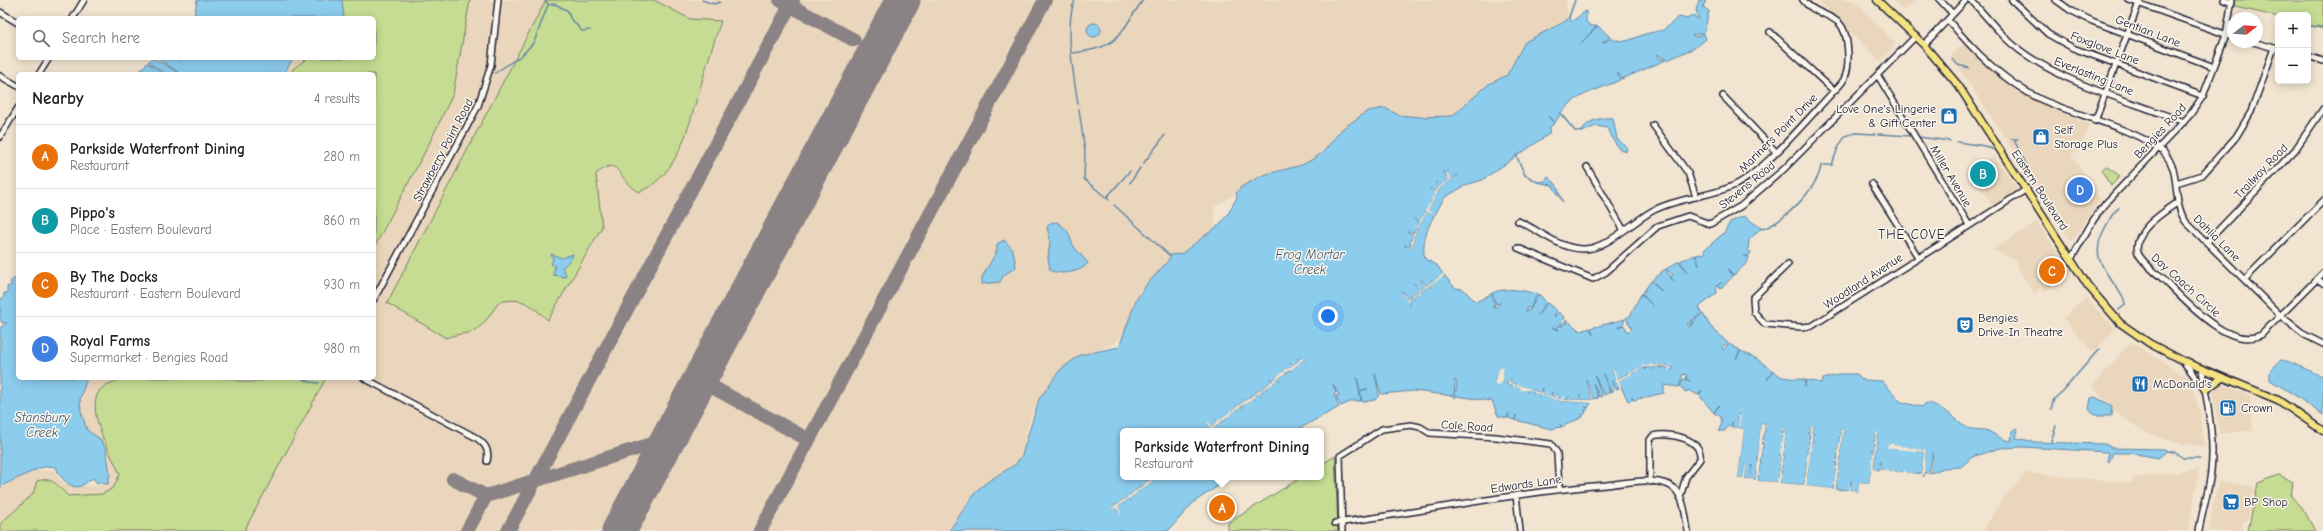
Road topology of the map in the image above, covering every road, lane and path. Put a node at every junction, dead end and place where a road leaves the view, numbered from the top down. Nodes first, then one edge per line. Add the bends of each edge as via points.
1 (84, 0) edge
2 (498, 0) edge
3 (1803, 0) edge
4 (1877, 0) edge
5 (1940, 0) edge
6 (1966, 0) edge
7 (1971, 0) edge
8 (2012, 0) edge
9 (2056, 0) edge
10 (2129, 0) edge
11 (2224, 0) edge
12 (2139, 2) edge
13 (2232, 2) edge
14 (0, 12) edge
15 (1953, 14) junction
16 (74, 16) edge
17 (1948, 20) junction
18 (16, 22) edge
19 (1770, 32) dead end
20 (2127, 34) junction
21 (2226, 35) junction
22 (1916, 36) junction
23 (1924, 45) junction
24 (2263, 45) edge
25 (2275, 48) edge
26 (2275, 51) edge
27 (2311, 57) edge
28 (47, 60) edge
29 (2323, 61) edge
30 (2117, 64) junction
31 (2214, 67) junction
32 (40, 72) edge
33 (0, 76) edge
34 (1878, 76) junction
35 (16, 85) edge
36 (1834, 91) junction
37 (2106, 92) junction
38 (1723, 96) dead end
39 (2203, 96) junction
40 (2323, 109) edge
41 (16, 111) edge
42 (2321, 116) edge
43 (2095, 121) junction
44 (2184, 122) junction
45 (1653, 125) dead end
46 (0, 137) edge
47 (2158, 148) junction
48 (1776, 152) junction
49 (1587, 167) dead end
50 (1872, 184) dead end
51 (2176, 184) junction
52 (2026, 189) junction
53 (1696, 197) junction
54 (2323, 201) edge
55 (2177, 203) junction
56 (1518, 221) dead end
57 (1969, 225) junction
58 (1623, 230) junction
59 (2207, 242) junction
60 (1518, 248) dead end
61 (1918, 257) junction
62 (2071, 259) junction
63 (1788, 264) dead end
64 (2323, 273) edge
65 (2245, 279) junction
66 (2318, 279) junction
67 (2323, 283) edge
68 (376, 295) edge
69 (2281, 316) junction
70 (2323, 344) edge
71 (2183, 361) junction
72 (2202, 370) junction
73 (2222, 378) junction
74 (368, 380) edge
75 (2205, 390) junction
76 (2323, 431) edge
77 (487, 461) dead end
78 (1650, 482) junction
79 (1559, 488) junction
80 (1516, 495) junction
81 (1680, 496) junction
82 (1338, 522) junction
83 (1342, 531) edge
84 (1520, 531) edge
85 (1688, 531) edge
86 (2199, 531) edge

1 - 16 street
2 - 68 street, Strawberry Point Road via 491,65 478,106
3 - 36 street, Mariners Point Drive via 1809,7 1839,23 1845,31 1846,73
4 - 22 main road, Eastern Boulevard
5 - 15 street
6 - 15 street
7 - 37 street, Everlasting Lane via 2024,53 2057,73
8 - 30 street, Foxglove Lane via 2037,25 2055,38 2073,48
9 - 20 street, Gentian Lane via 2085,18
10 - 12 street
11 - 13 street
12 - 20 street
12 - 21 street
13 - 21 street, Bengies Road
14 - 18 street
15 - 17 street
17 - 23 street
17 - 43 street, Dahlia Lane via 1972,47 2008,80 2039,99
19 - 36 street
20 - 30 street
20 - 31 street, Gentian Lane
21 - 31 street, Bengies Road
22 - 23 main road, Eastern Boulevard
22 - 34 street, Stevens Road
23 - 52 main road, Eastern Boulevard via 1958,85
24 - 25 street
26 - 51 street via 2251,112 2236,136 2202,174
27 - 29 street
28 - 32 street
30 - 37 street
30 - 39 street, Foxglove Lane
31 - 39 street, Bengies Road
33 - 35 street
34 - 57 street, Miller Avenue
34 - 60 street, Stevens Road via 1779,173 1741,206 1716,222 1710,224 1688,216 1658,226 1606,272 1593,279
36 - 48 street, Mariners Point Drive
37 - 43 street
37 - 44 street, Everlasting Lane
38 - 48 street
39 - 44 street, Bengies Road
40 - 42 street, Trailway Road
41 - 46 street
42 - 59 street, Trailway Road via 2292,155
43 - 47 street, Dahlia Lane via 2145,140
44 - 47 street, Bengies Road
45 - 53 street via 1688,173
47 - 51 street, Dahlia Lane via 2171,162
47 - 62 street, Bengies Road via 2103,208
48 - 53 street, Mariners Point Drive via 1745,180 1724,190
49 - 58 street
50 - 61 street
51 - 55 street, Dahlia Lane
52 - 57 street, Woodland Avenue
52 - 62 main road, Eastern Boulevard
53 - 58 street, Mariners Point Drive via 1654,210
54 - 65 street
55 - 59 street, Dahlia Lane via 2186,222
55 - 69 street, Day Coach Circle via 2155,219 2143,233 2136,248 2142,259 2198,313 2224,330 2242,337 2254,338 2264,333
56 - 58 street, Mariners Point Drive via 1548,239 1579,249 1599,246
57 - 61 street, Woodland Avenue
59 - 65 street, Dahlia Lane
61 - 63 street, Woodland Avenue via 1812,326 1765,324 1754,312 1753,298
62 - 71 main road, Eastern Boulevard via 2098,300 2120,323 2138,337
64 - 66 street
65 - 69 street, Dahlia Lane
66 - 67 street
66 - 69 street
69 - 70 street, Dahlia Lane via 2305,335
71 - 72 main road, Eastern Boulevard
71 - 75 street
72 - 73 main road, Eastern Boulevard
72 - 75 street
73 - 75 main road
73 - 76 main road, Eastern Boulevard via 2278,400
74 - 77 street via 474,437 485,445 489,456
75 - 86 street via 2211,426 2212,458 2210,486
78 - 79 street, Edwards Lane
78 - 81 street, Edwards Lane via 1669,485
78 - 81 street via 1650,440 1654,436 1670,435 1691,442 1698,449 1700,459 1686,477
79 - 80 street, Edwards Lane
79 - 82 street, Cole Road via 1557,453 1551,444 1430,433 1411,425 1391,427 1372,434 1340,456
80 - 82 street, Edwards Lane
80 - 84 street
81 - 85 street
82 - 83 street

